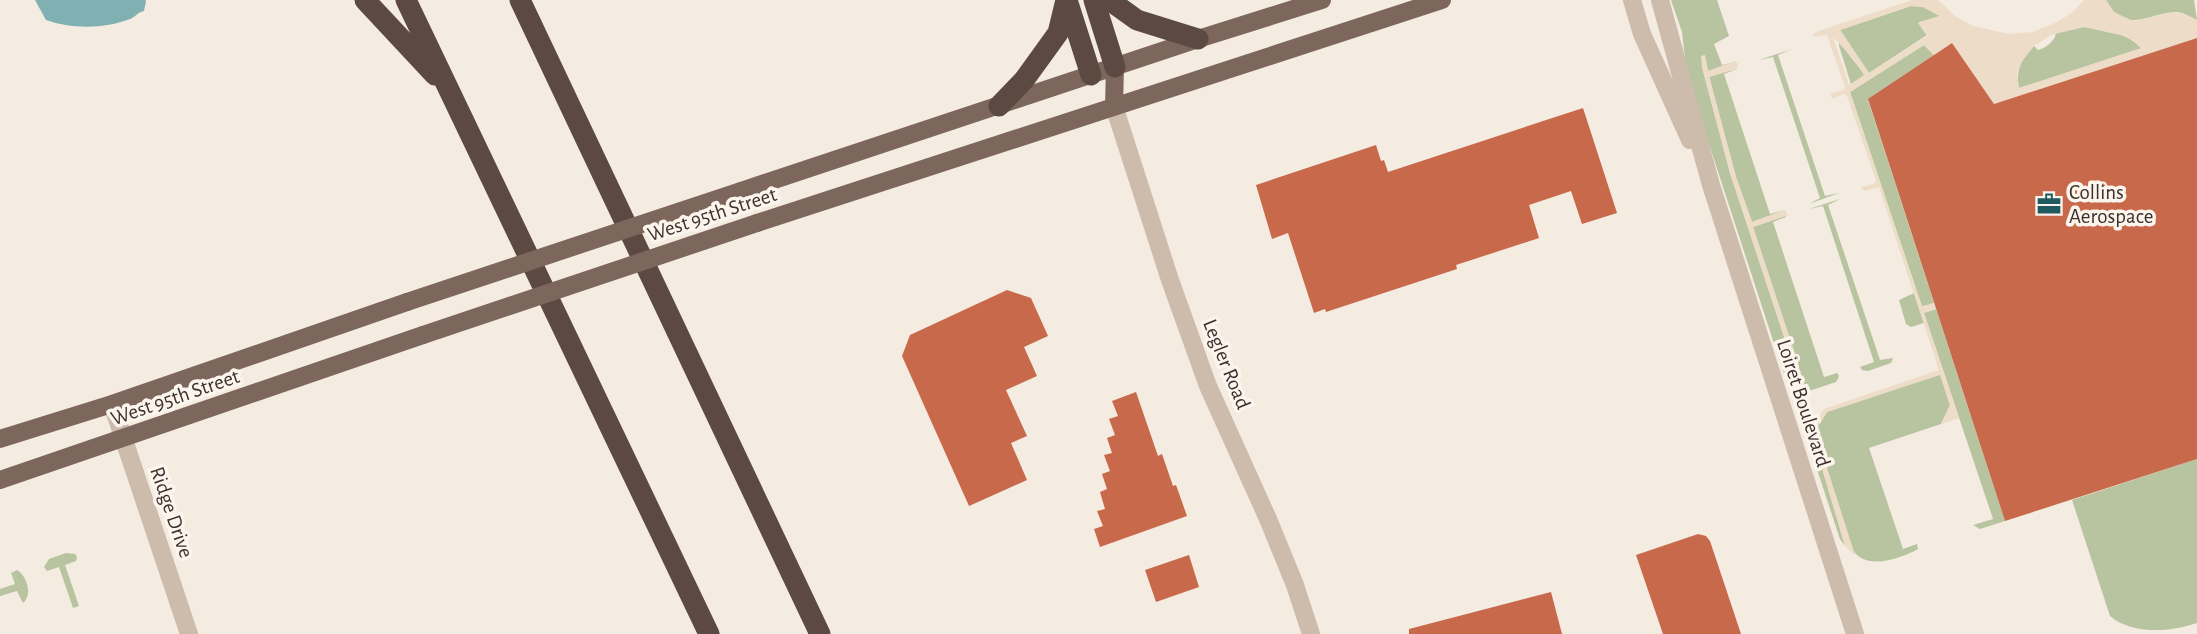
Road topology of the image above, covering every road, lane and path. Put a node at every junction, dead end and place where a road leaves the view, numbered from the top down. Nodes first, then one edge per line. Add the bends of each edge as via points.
1 (365, 0) edge
2 (406, 0) edge
3 (520, 0) edge
4 (1066, 0) edge
5 (1094, 0) edge
6 (1109, 0) edge
7 (1322, 0) edge
8 (1442, 0) edge
9 (1632, 0) edge
10 (1660, 0) edge
11 (1198, 38) junction
12 (1115, 67) junction
13 (1091, 75) junction
14 (451, 92) junction
15 (999, 106) junction
16 (1114, 106) junction
17 (1710, 185) junction
18 (112, 404) junction
19 (0, 439) edge
20 (123, 439) junction
21 (0, 480) edge
22 (189, 634) edge
23 (709, 634) edge
24 (820, 634) edge
25 (1311, 634) edge
26 (1855, 634) edge

1 - 14 highway
2 - 14 highway
3 - 24 highway
4 - 13 highway
4 - 15 highway via 1058,33
5 - 12 highway
6 - 11 highway via 1138,20
7 - 11 main road, West 95th Street
8 - 16 main road, West 95th Street
9 - 17 street, Loiret Boulevard via 1642,34
10 - 17 street, Loiret Boulevard
11 - 12 main road, West 95th Street
12 - 13 main road, West 95th Street
12 - 16 main road
13 - 15 main road, West 95th Street
13 - 16 main road
14 - 23 highway
15 - 18 main road, West 95th Street, bridge
16 - 20 main road, West 95th Street, bridge
16 - 25 street, Legler Road via 1208,386 1277,541
17 - 26 street, Loiret Boulevard
18 - 19 main road, West 95th Street
18 - 20 street, Ridge Drive
20 - 21 main road, West 95th Street
20 - 22 street, Ridge Drive

